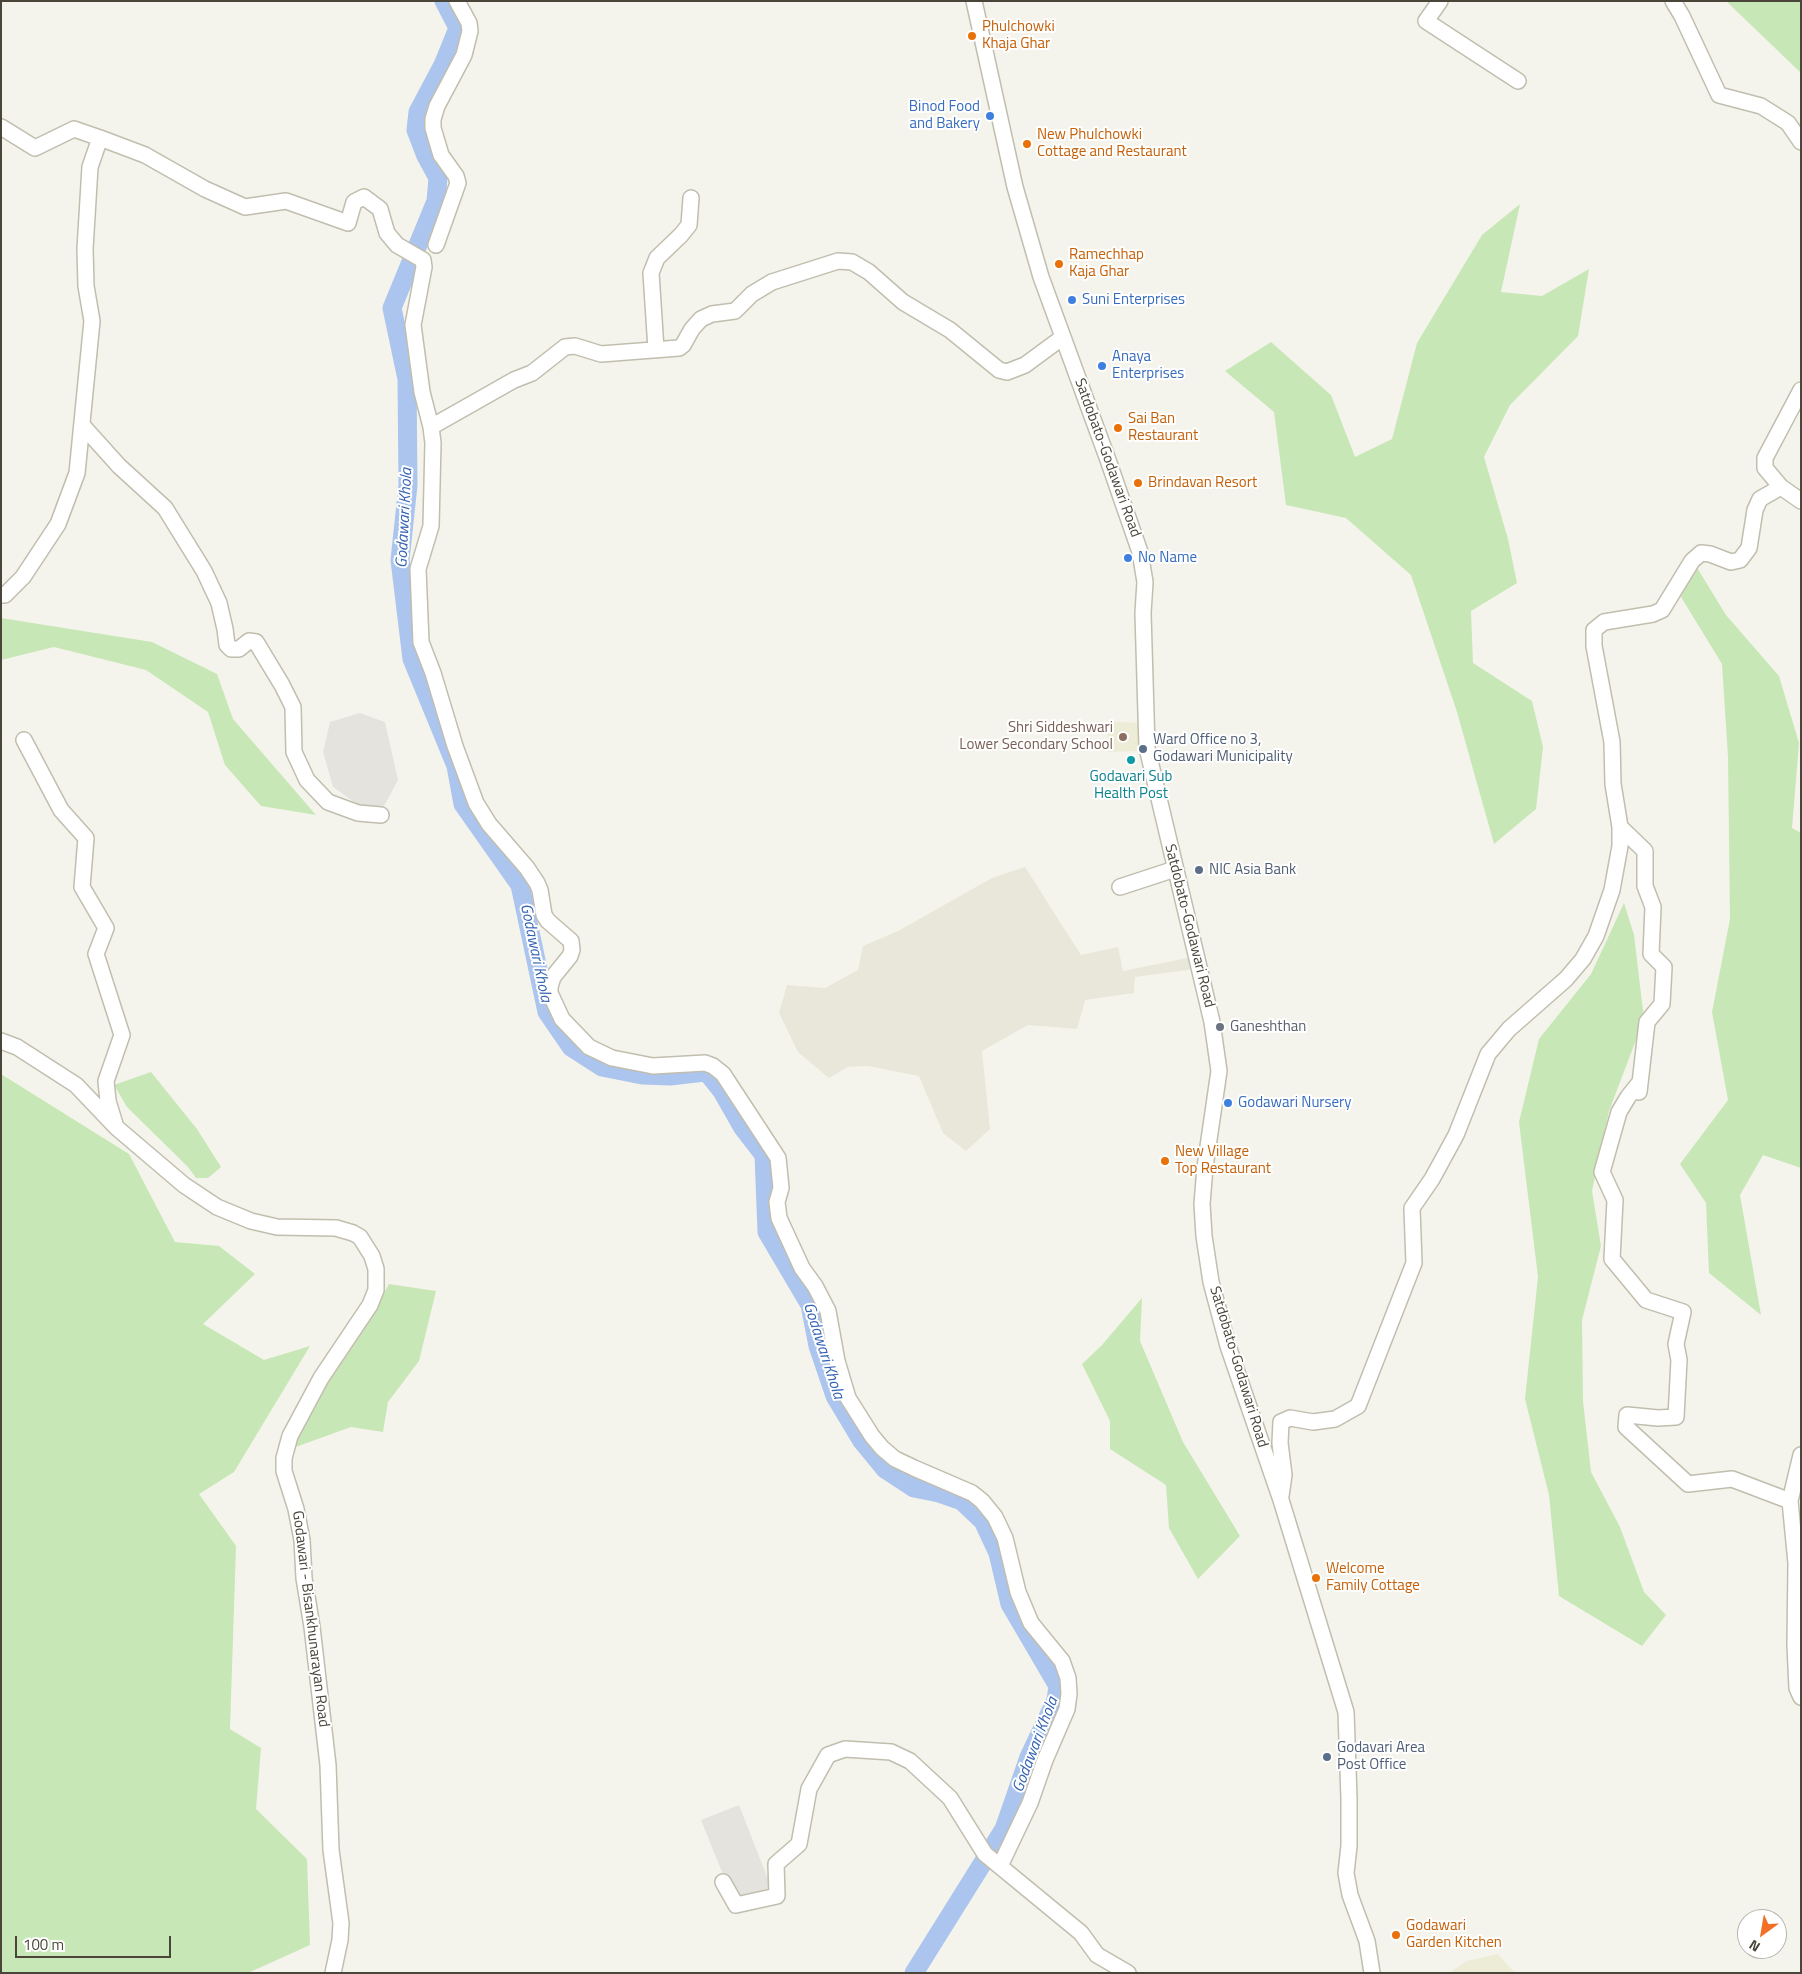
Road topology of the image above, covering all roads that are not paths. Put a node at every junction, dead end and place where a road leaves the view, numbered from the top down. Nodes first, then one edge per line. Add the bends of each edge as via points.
1 (457, 1) edge
2 (974, 1) edge
3 (1440, 1) edge
4 (1673, 1) edge
5 (1518, 81) dead end
6 (1, 127) edge
7 (100, 138) junction
8 (1801, 142) edge
9 (691, 198) dead end
10 (436, 246) dead end
11 (1063, 337) junction
12 (656, 349) junction
13 (1801, 390) edge
14 (83, 426) junction
15 (431, 427) junction
16 (1781, 487) junction
17 (1801, 501) edge
18 (1801, 509) edge
19 (1801, 514) edge
20 (1, 596) edge
21 (24, 740) dead end
22 (381, 816) dead end
23 (1620, 826) junction
24 (1175, 869) junction
25 (1120, 887) dead end
26 (1, 1041) edge
27 (117, 1128) junction
28 (1801, 1455) edge
29 (1281, 1500) junction
30 (1790, 1500) junction
31 (1801, 1697) edge
32 (1000, 1866) junction
33 (723, 1882) dead end
34 (333, 1973) edge
35 (1128, 1973) edge
36 (1372, 1973) edge

1 - 10 street via 470,31 464,55 437,106 433,128 440,155 458,183
2 - 11 street, Satdobato-Godawari Road via 1015,188 1041,277
3 - 5 street via 1426,21
4 - 8 street via 1719,95 1761,106 1788,122
6 - 7 street via 35,148 74,130
7 - 14 street via 90,167 85,249 86,286 92,321
7 - 15 street via 145,155 204,189 245,207 286,201 348,223 354,202 364,198 380,209 387,233 396,245 423,260 413,325 422,392
9 - 12 street via 689,225 657,258 651,273
11 - 12 street via 1025,365 1007,372 1000,370 950,330 903,302 869,272 846,260 772,282 752,294 734,311 701,319 679,348
11 - 24 street, Satdobato-Godawari Road via 1140,552 1145,582 1147,748
12 - 15 street via 601,354 575,346 565,347 532,372
13 - 16 street via 1765,458 1765,468
14 - 20 street via 77,473 58,524 22,577 6,595
14 - 22 street via 119,466 165,508 204,571 219,603 227,645 231,649 239,649 249,641 256,642 293,707 294,752 307,780 328,802 358,813
15 - 32 street via 434,442 431,526 418,569 421,642 476,803 537,883 548,921 571,941 570,956 553,977 550,987 562,1019 589,1047 612,1058 653,1066 705,1063 723,1074 778,1158 781,1188 777,1202 778,1218 802,1268 828,1310 837,1361 848,1398 872,1436 895,1459 972,1493 982,1501 995,1517 1005,1538 1018,1592 1031,1623 1062,1661 1068,1678 1067,1709 1030,1803
16 - 17 street
16 - 23 street via 1760,499 1749,548 1740,560 1730,562 1701,553 1692,561 1662,610 1604,622 1594,630 1594,646 1612,742
18 - 19 street
21 - 27 street via 61,810 86,838 82,887 106,928 96,954 122,1034 106,1081 108,1101
23 - 29 street via 1612,890 1596,936 1566,979 1508,1030 1488,1054 1456,1136 1412,1208 1414,1263 1358,1406 1335,1419 1313,1422 1290,1418 1281,1422 1284,1475
23 - 30 street via 1645,851 1645,886 1653,907 1651,954 1664,967 1662,1004 1647,1022 1639,1090 1628,1097 1619,1112 1602,1172 1615,1200 1612,1259 1646,1300 1683,1312 1676,1344 1679,1360 1676,1417 1626,1415 1626,1427 1688,1484 1732,1480
24 - 25 street
24 - 29 street, Satdobato-Godawari Road via 1212,1022 1219,1071 1202,1204 1211,1282 1228,1346
26 - 27 street, Godawari - Bisankhunarayan Road via 17,1047 76,1085
27 - 34 street, Godawari - Bisankhunarayan Road via 184,1185 217,1207 251,1221 278,1227 336,1228 353,1233 367,1246 376,1269 376,1290 370,1305 321,1378 290,1436 284,1458 284,1471 302,1540 328,1765 331,1850 340,1923
28 - 30 street
29 - 36 street, Satdobato-Godawari Road via 1346,1712 1349,1799 1346,1873 1350,1895 1367,1942
30 - 31 street via 1796,1563 1797,1688
32 - 33 street via 985,1854 950,1798 910,1761 892,1752 845,1749 828,1755 809,1789 799,1844 776,1864 777,1896 736,1905
32 - 35 street via 1081,1933 1097,1955

